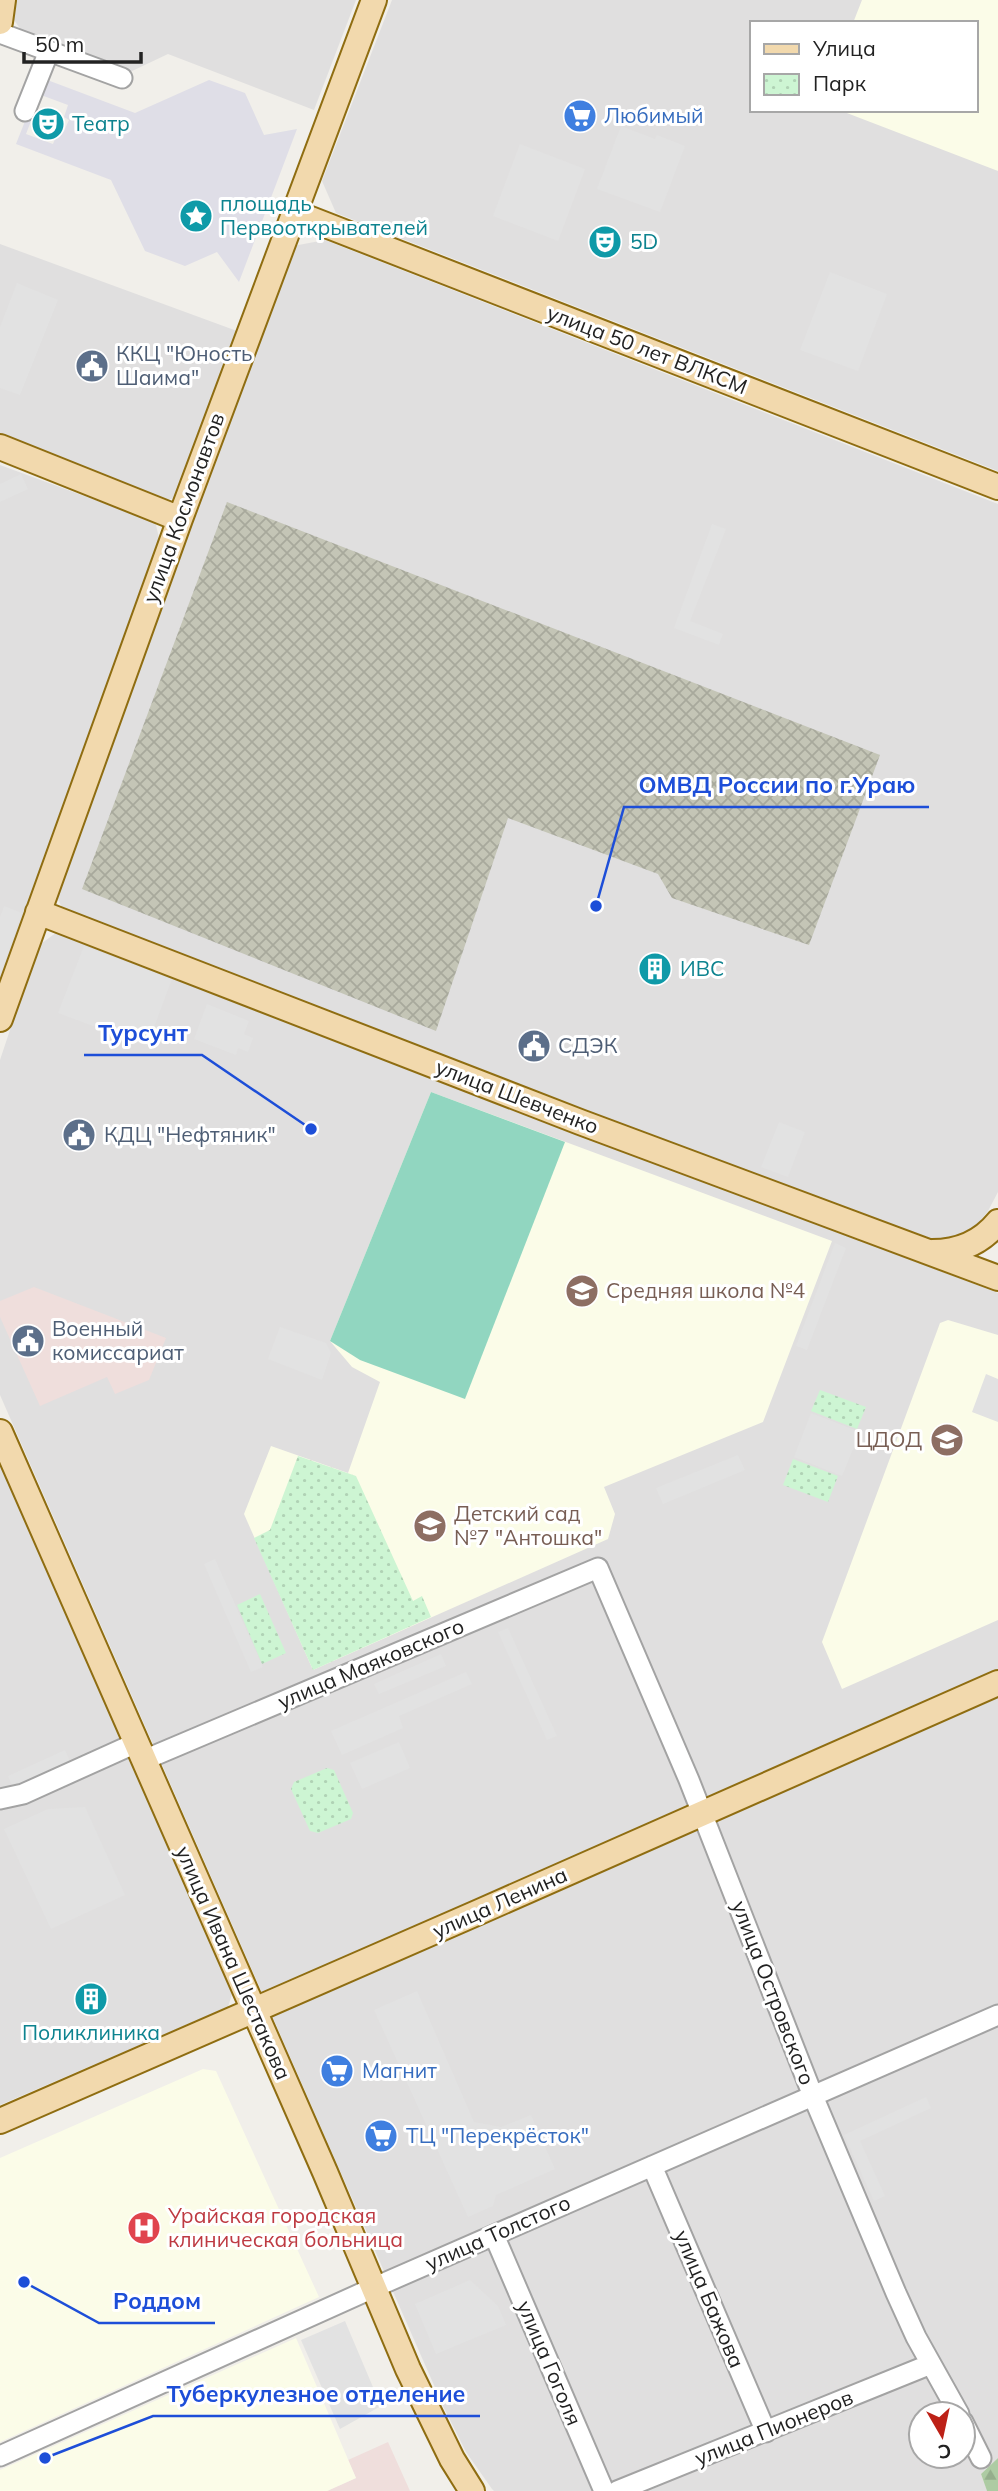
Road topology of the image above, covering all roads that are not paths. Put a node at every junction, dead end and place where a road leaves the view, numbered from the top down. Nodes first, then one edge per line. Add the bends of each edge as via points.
1 (3, 0) edge
2 (374, 0) edge
3 (0, 22) edge
4 (0, 33) edge
5 (48, 51) junction
6 (122, 78) dead end
7 (25, 111) dead end
8 (295, 213) junction
9 (0, 447) edge
10 (998, 487) edge
11 (180, 519) junction
12 (38, 912) junction
13 (0, 1018) edge
14 (998, 1222) edge
15 (928, 1252) junction
16 (998, 1278) edge
17 (0, 1432) edge
18 (598, 1568) joint
19 (998, 1683) edge
20 (140, 1752) junction
21 (0, 1799) edge
22 (702, 1814) junction
23 (254, 2010) junction
24 (998, 2015) edge
25 (813, 2096) junction
26 (0, 2121) edge
27 (652, 2166) junction
28 (494, 2235) junction
29 (373, 2288) junction
30 (931, 2364) junction
31 (951, 2400) edge
32 (766, 2432) junction
33 (977, 2450) edge
34 (0, 2456) edge
35 (981, 2458) dead end
36 (472, 2491) edge
37 (604, 2491) edge
38 (617, 2491) edge

1 - 3 main road
2 - 8 main road, улица Космонавтов
4 - 5 street
5 - 6 street
5 - 7 street
8 - 10 main road, улица 50 лет ВЛКСМ
8 - 11 main road, улица Космонавтов
9 - 11 main road
11 - 12 main road, улица Космонавтов
12 - 13 main road, улица Космонавтов
12 - 15 main road, улица Шевченко
14 - 15 main road via 971,1244
15 - 16 main road, улица Шевченко
17 - 20 main road, улица Ивана Шестакова
18 - 20 street, улица Маяковского
18 - 22 street, улица Островского
19 - 22 main road, улица Ленина
20 - 21 street, улица Маяковского
20 - 23 main road, улица Ивана Шестакова
22 - 23 main road, улица Ленина
22 - 25 street, улица Островского
23 - 26 main road, улица Ленина
23 - 29 main road, улица Ивана Шестакова
24 - 25 street, улица Толстого
25 - 27 street, улица Толстого
25 - 30 street, улица Островского
27 - 28 street, улица Толстого
27 - 32 street, улица Бажова
28 - 29 street, улица Толстого
28 - 37 street, улица Гоголя
29 - 34 street, улица Толстого
29 - 36 main road, улица Ивана Шестакова via 432,2420
30 - 31 street, улица Островского
30 - 32 street, улица Пионеров
32 - 38 street, улица Пионеров
33 - 35 street

